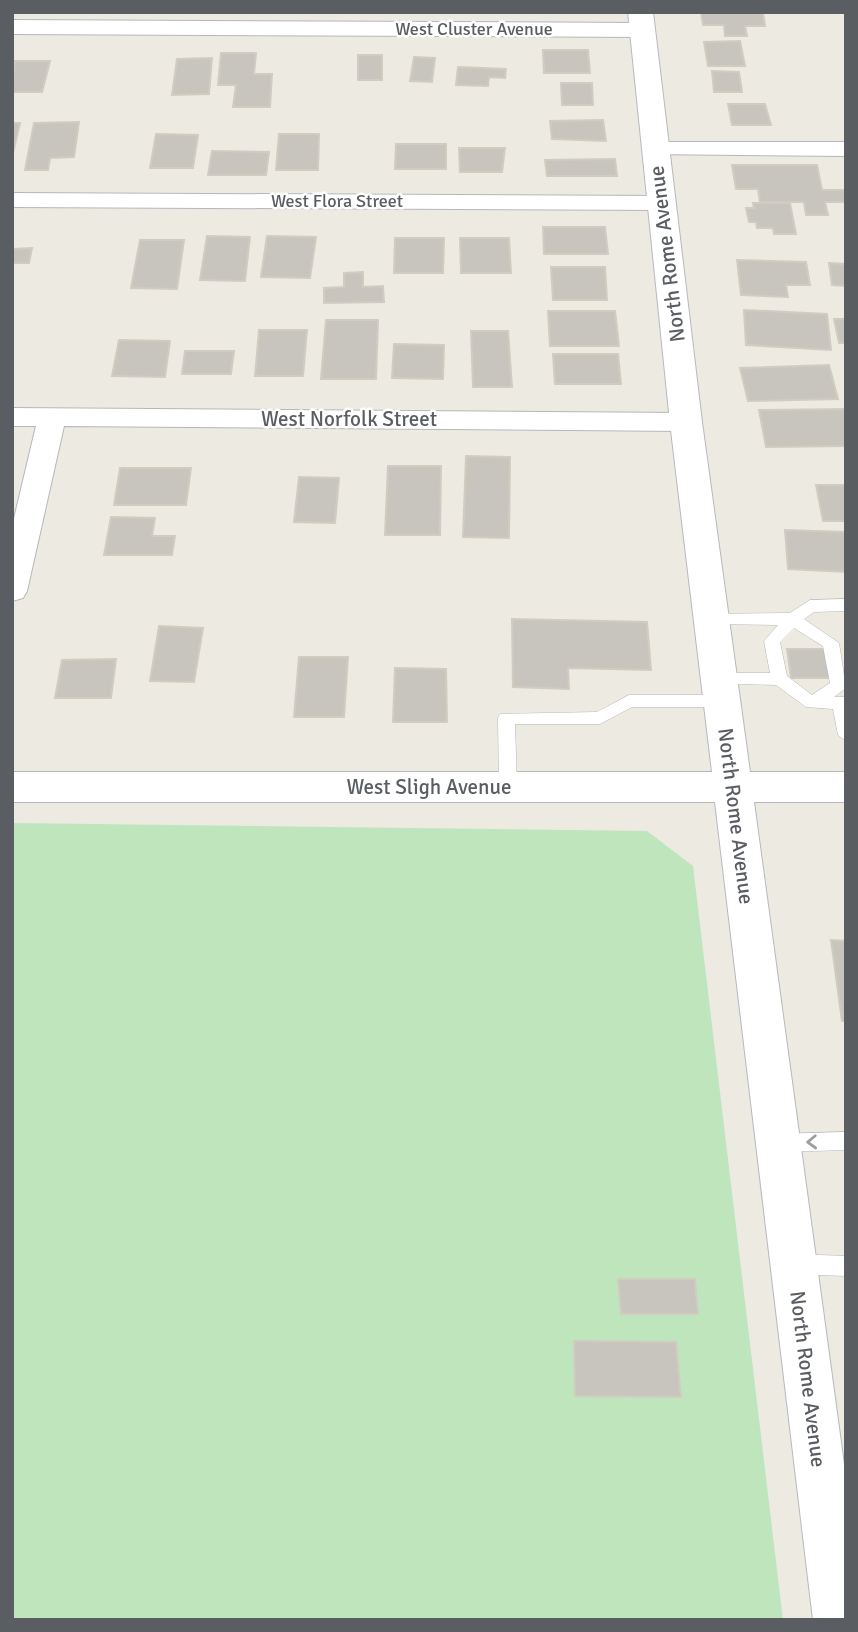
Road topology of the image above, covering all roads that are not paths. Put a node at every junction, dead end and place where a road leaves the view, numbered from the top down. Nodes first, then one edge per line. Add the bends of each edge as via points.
1 (641, 21) edge
2 (12, 27) edge
3 (655, 149) junction
4 (846, 149) edge
5 (12, 200) edge
6 (662, 203) junction
7 (12, 417) edge
8 (52, 417) junction
9 (686, 422) junction
10 (12, 591) edge
11 (846, 606) edge
12 (711, 618) junction
13 (793, 619) junction
14 (779, 678) junction
15 (720, 690) junction
16 (811, 703) junction
17 (843, 703) edge
18 (846, 735) edge
19 (12, 787) edge
20 (508, 787) junction
21 (732, 787) junction
22 (846, 787) edge
23 (846, 1141) edge
24 (778, 1143) junction
25 (793, 1264) junction
26 (846, 1266) edge
27 (838, 1546) edge
28 (838, 1620) edge

1 - 2 street, West Cluster Avenue
1 - 3 street, North Rome Avenue
3 - 4 street
3 - 6 street, North Rome Avenue
5 - 6 street, West Flora Street
6 - 9 street, North Rome Avenue
7 - 8 street, West Norfolk Street
8 - 9 street, West Norfolk Street
8 - 10 street
9 - 12 street, North Rome Avenue
11 - 13 lane via 810,606
12 - 13 lane
12 - 15 street, North Rome Avenue
13 - 14 lane via 772,641
13 - 16 lane via 831,643 839,685
14 - 15 lane
14 - 16 lane
15 - 20 lane via 629,701 600,718 506,718
15 - 21 street, North Rome Avenue
16 - 17 lane
17 - 18 lane
19 - 20 street, West Sligh Avenue
20 - 21 street, West Sligh Avenue
21 - 22 street, West Sligh Avenue
21 - 24 street, North Rome Avenue
23 -> 24 lane
24 - 25 street, North Rome Avenue
25 - 26 lane
25 - 27 street, North Rome Avenue
27 - 28 street, North Rome Avenue

